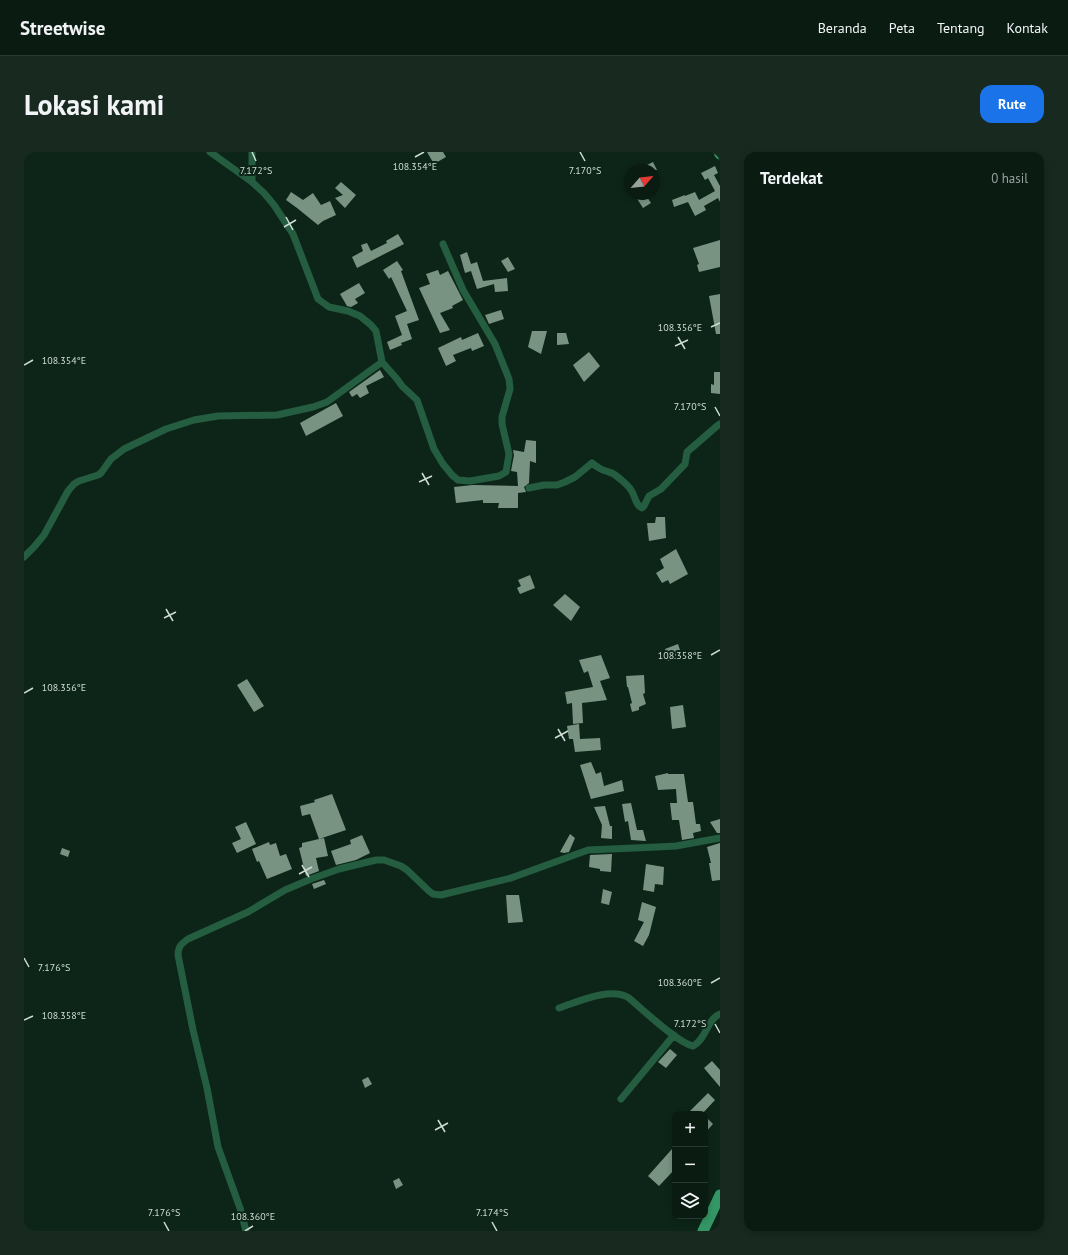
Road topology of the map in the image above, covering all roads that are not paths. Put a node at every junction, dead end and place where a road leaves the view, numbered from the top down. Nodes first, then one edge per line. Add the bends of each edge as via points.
1 (210, 152) edge
2 (252, 152) edge
3 (252, 182) junction
4 (443, 244) dead end
5 (382, 362) junction
6 (720, 424) edge
7 (529, 488) dead end
8 (24, 557) edge
9 (720, 838) edge
10 (559, 1008) dead end
11 (720, 1014) edge
12 (674, 1035) junction
13 (621, 1099) dead end
14 (720, 1195) edge
15 (246, 1231) edge
16 (703, 1231) edge

1 - 3 street
2 - 3 street
3 - 5 street via 274,205 293,234 318,299 329,307 360,316 371,325 376,331
4 - 5 street via 463,290 495,344 509,379 510,389 502,417 509,454 506,472 499,476 470,481 458,480 452,475 434,449 417,400
5 - 8 street via 327,402 313,407 277,415 218,416 194,420 166,429 124,449 111,459 101,473 74,484 44,535
6 - 7 street via 687,452 685,464 649,496 642,508 630,489 618,477 600,470 592,463 565,482
9 - 15 street via 682,845 588,850 511,878 437,895 401,866 376,860 339,869 285,890 248,912 182,943 178,955 218,1147
10 - 12 street via 599,996 619,994 630,998
11 - 12 street via 715,1017 696,1045 687,1044
12 - 13 street
14 - 16 main road

